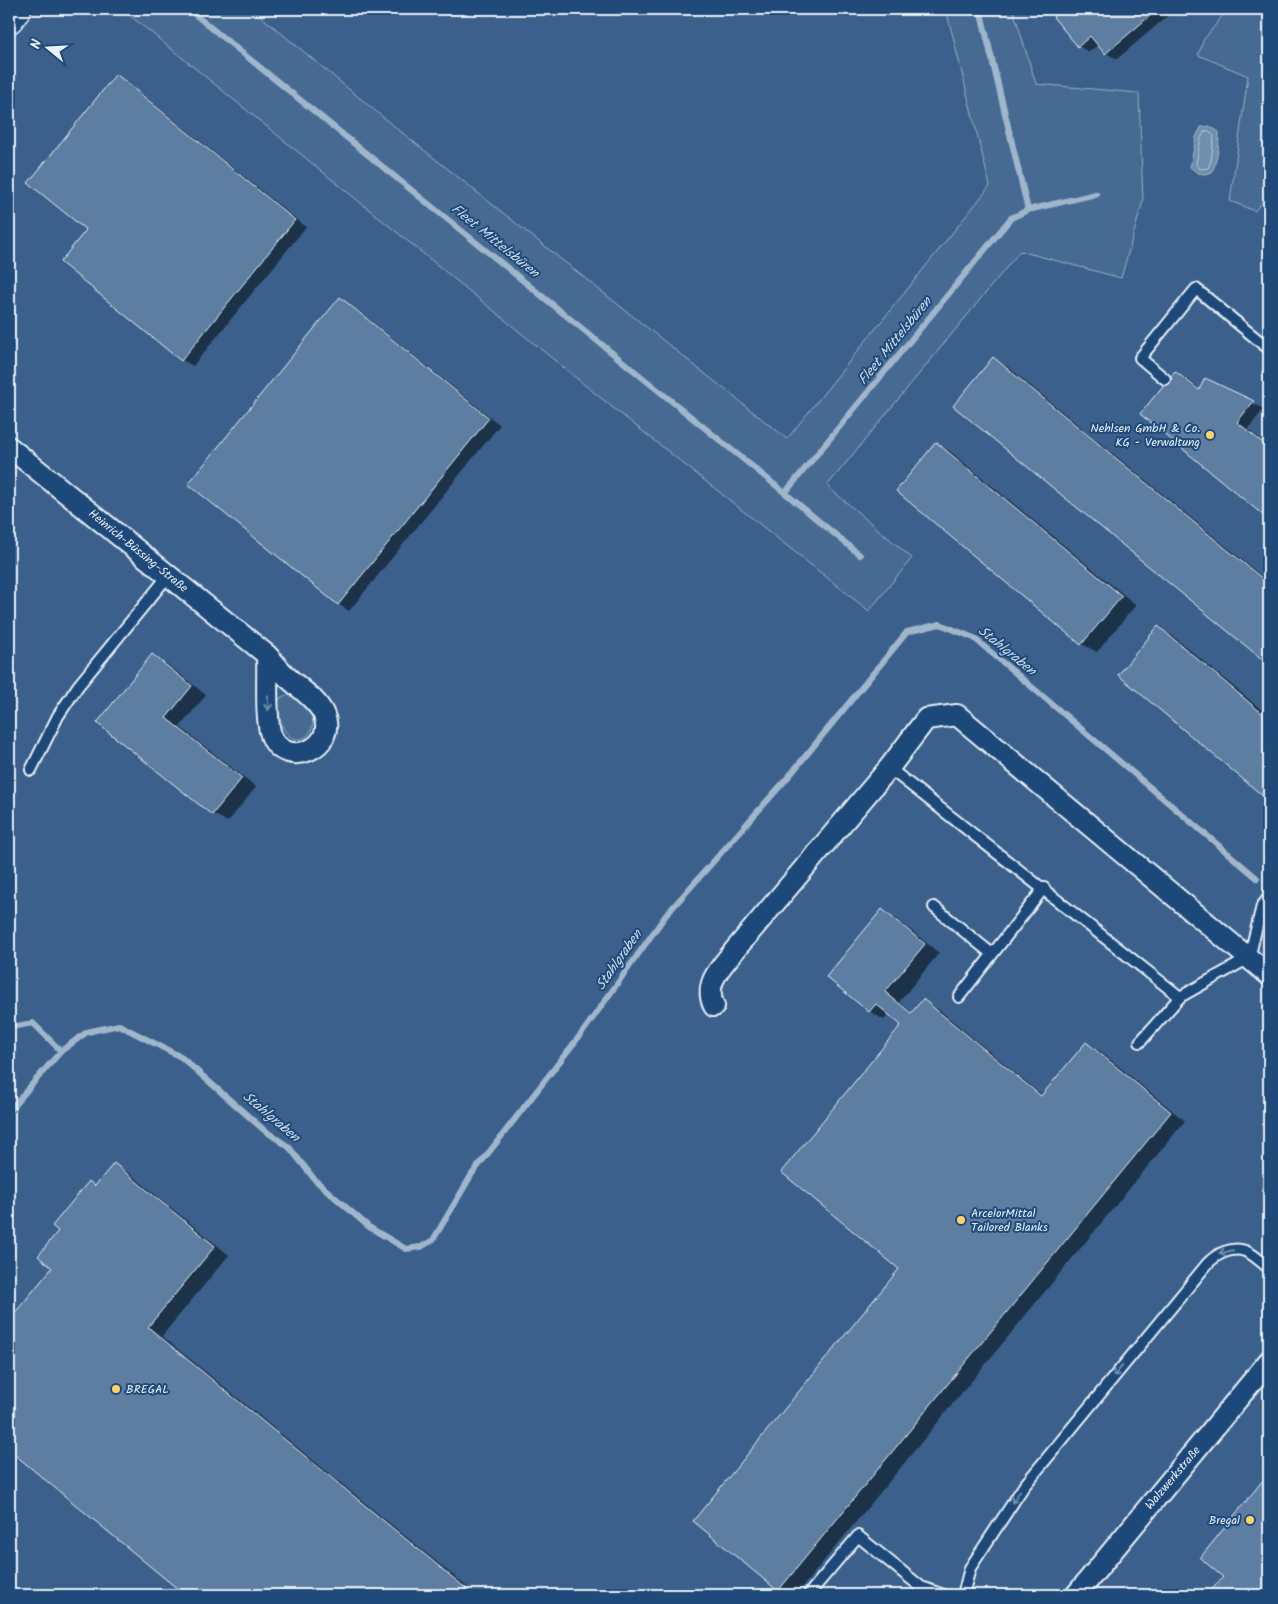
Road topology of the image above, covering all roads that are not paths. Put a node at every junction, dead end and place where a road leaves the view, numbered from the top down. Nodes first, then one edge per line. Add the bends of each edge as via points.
1 (17, 9) edge
2 (9, 19) edge
3 (1269, 349) edge
4 (1165, 379) dead end
5 (9, 447) edge
6 (168, 576) junction
7 (268, 655) junction
8 (889, 768) junction
9 (31, 770) dead end
10 (1044, 888) junction
11 (1269, 897) edge
12 (934, 907) dead end
13 (992, 954) junction
14 (1248, 958) junction
15 (1269, 975) edge
16 (958, 997) dead end
17 (1180, 997) junction
18 (714, 1006) dead end
19 (1140, 1042) dead end
20 (1269, 1268) edge
21 (1269, 1361) edge
22 (808, 1595) edge
23 (944, 1595) edge
24 (963, 1595) edge
25 (1076, 1595) edge

1 - 2 street
3 - 4 lane via 1196,289 1140,358
5 - 6 street, Heinrich-Büssing-Straße
6 - 7 street, Heinrich-Büssing-Straße
6 - 9 lane via 78,686 58,716
7 -> 7 street, Heinrich-Büssing-Straße via 268,717 272,737 283,750 300,754 309,752 322,740 326,721 316,704
8 - 10 lane
8 - 14 street via 926,719 957,715
8 - 18 street via 713,978 710,998
10 - 13 lane
10 - 17 lane
11 - 14 lane via 1262,906
12 - 13 lane
13 - 16 lane
14 - 15 street
14 - 17 lane
17 - 19 lane
20 -> 24 lane via 1245,1251 1231,1250 1217,1255 1208,1263 1024,1486 970,1568
21 - 25 street, Walzwerkstraße
22 - 23 lane via 858,1536 921,1587

